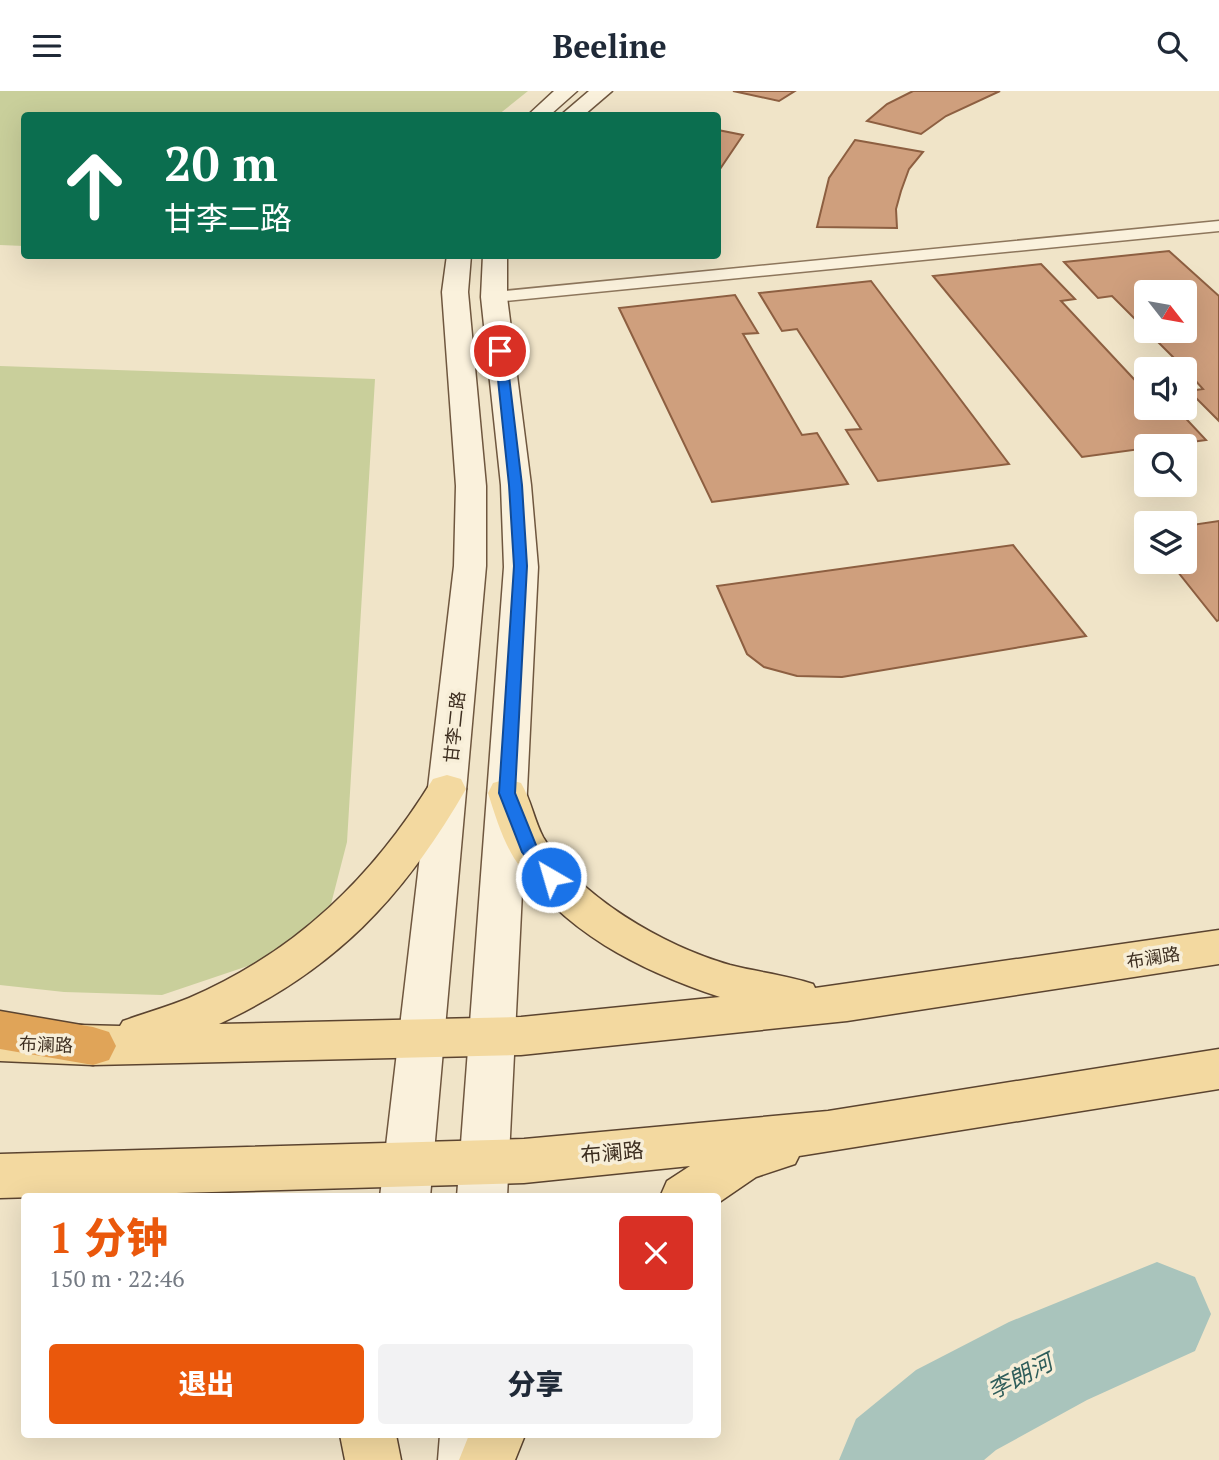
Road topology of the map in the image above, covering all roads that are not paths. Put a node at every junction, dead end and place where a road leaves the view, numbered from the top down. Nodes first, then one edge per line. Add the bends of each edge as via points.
1 (567, 91) edge
2 (601, 91) edge
3 (542, 112) edge
4 (575, 112) edge
5 (1219, 226) edge
6 (459, 259) edge
7 (495, 259) edge
8 (495, 297) junction
9 (447, 789) junction
10 (507, 793) junction
11 (1219, 947) edge
12 (848, 1003) junction
13 (0, 1030) edge
14 (492, 1036) junction
15 (421, 1039) junction
16 (0, 1042) edge
17 (93, 1046) junction
18 (1219, 1069) edge
19 (828, 1132) junction
20 (64, 1174) junction
21 (0, 1175) edge
22 (483, 1180) edge
23 (407, 1181) edge
24 (133, 1193) edge
25 (691, 1193) edge
26 (369, 1438) edge
27 (381, 1438) edge
28 (468, 1438) edge
29 (496, 1438) edge
30 (373, 1460) edge
31 (379, 1460) edge
32 (466, 1460) edge
33 (487, 1460) edge

1 - 3 main road
2 - 4 main road
5 - 8 lane
6 - 9 main road, 甘李二路 via 455,292 471,486 470,566
7 - 8 main road
8 - 10 main road via 521,566
9 - 15 main road, 甘李二路
9 - 17 main road via 419,836 378,886 322,939 252,986 176,1024
10 - 12 main road via 535,857 563,892 616,932 688,968 768,993
10 - 14 main road
11 - 12 main road, 布澜路
12 - 14 main road, 布澜路
13 - 17 highway
14 - 15 main road, 布澜路
14 - 22 main road
15 - 17 main road, 布澜路
15 - 23 main road, 甘李二路
16 - 17 main road, 布澜路
18 - 19 main road, 布澜路
19 - 22 main road, 布澜路 via 524,1161
19 - 25 main road via 742,1160
20 - 21 main road, 布澜路
20 - 23 main road, 布澜路
20 - 24 main road
22 - 23 main road, 布澜路
26 - 30 main road
27 - 31 main road
28 - 32 main road
29 - 33 main road

